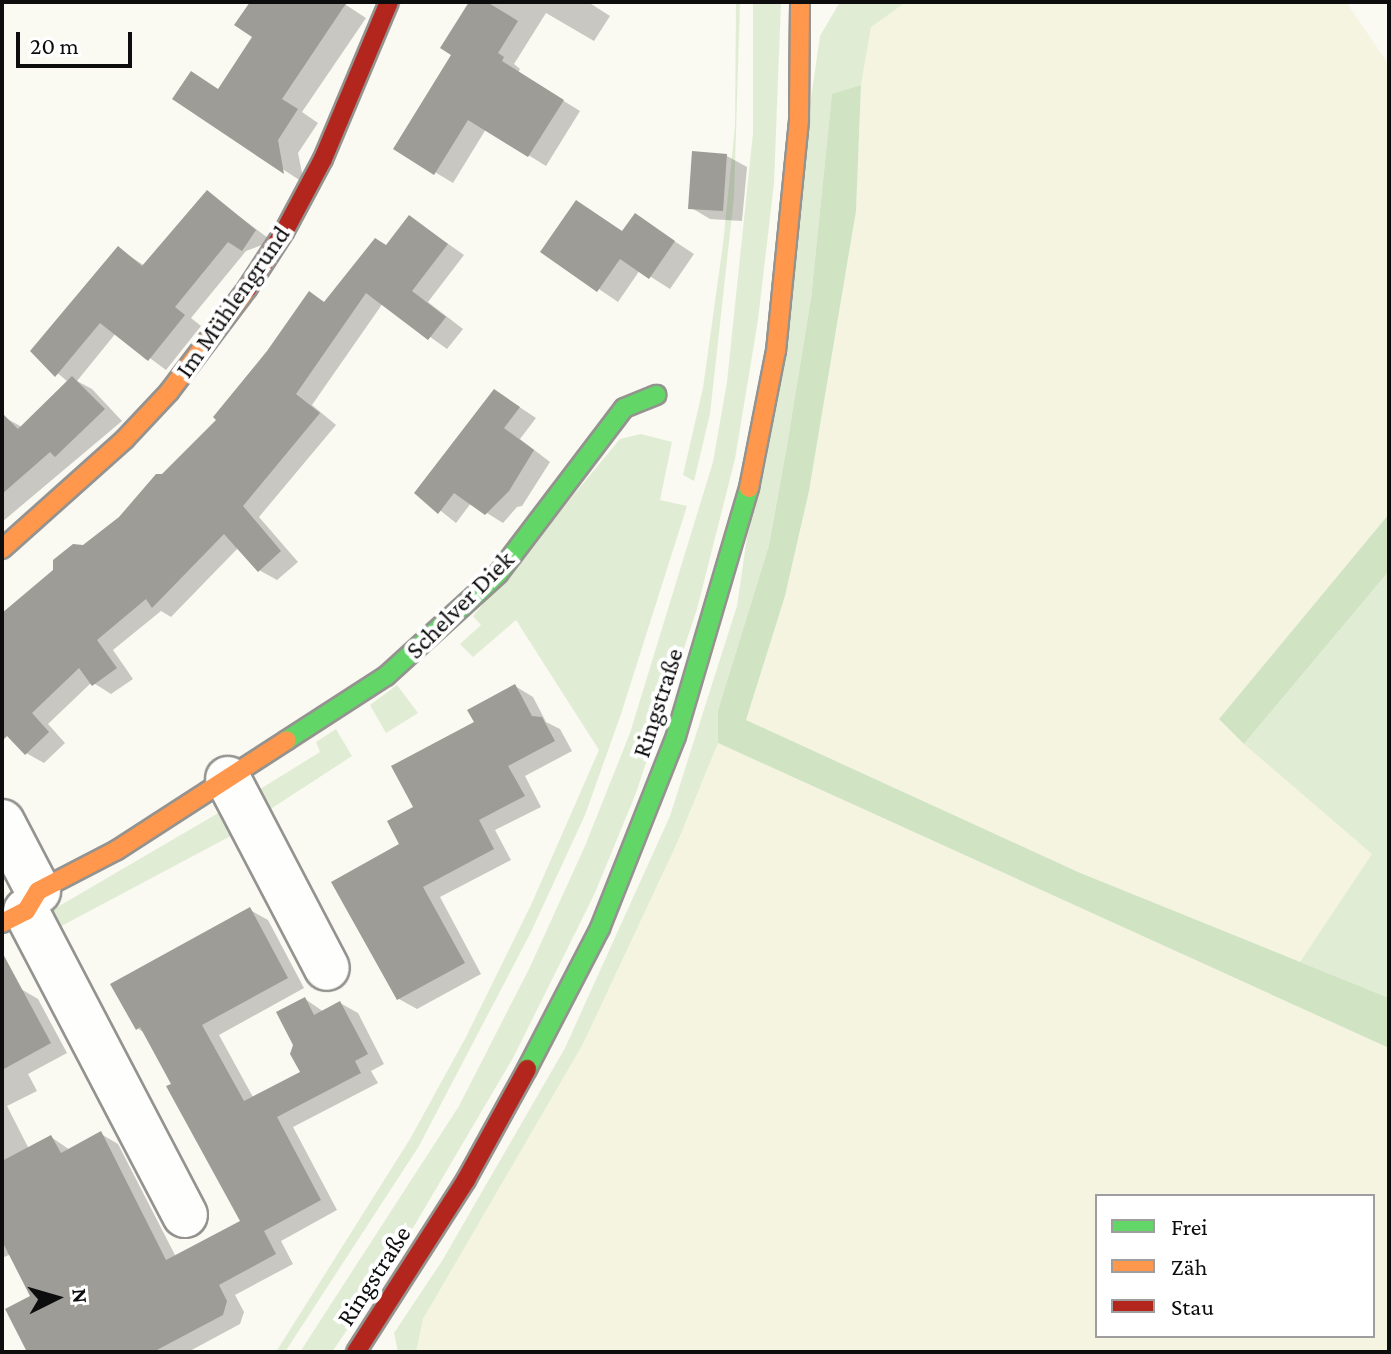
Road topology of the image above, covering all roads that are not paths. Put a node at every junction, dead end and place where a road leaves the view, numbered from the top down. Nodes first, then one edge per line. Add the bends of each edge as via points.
1 (389, 2) edge
2 (800, 2) edge
3 (656, 395) dead end
4 (2, 549) edge
5 (228, 779) junction
6 (2, 822) edge
7 (22, 908) edge
8 (327, 968) dead end
9 (185, 1215) dead end
10 (356, 1352) edge

1 - 4 street, Im Mühlengrund via 323,159 236,305 124,440
2 - 10 street, Ringstraße via 799,119 776,351 745,502 676,736 600,928 556,1017 466,1180
3 - 5 street, Schelver Diek via 624,408 498,574 386,676
5 - 7 street, Schelver Diek
5 - 8 street
6 - 7 street
7 - 9 street

